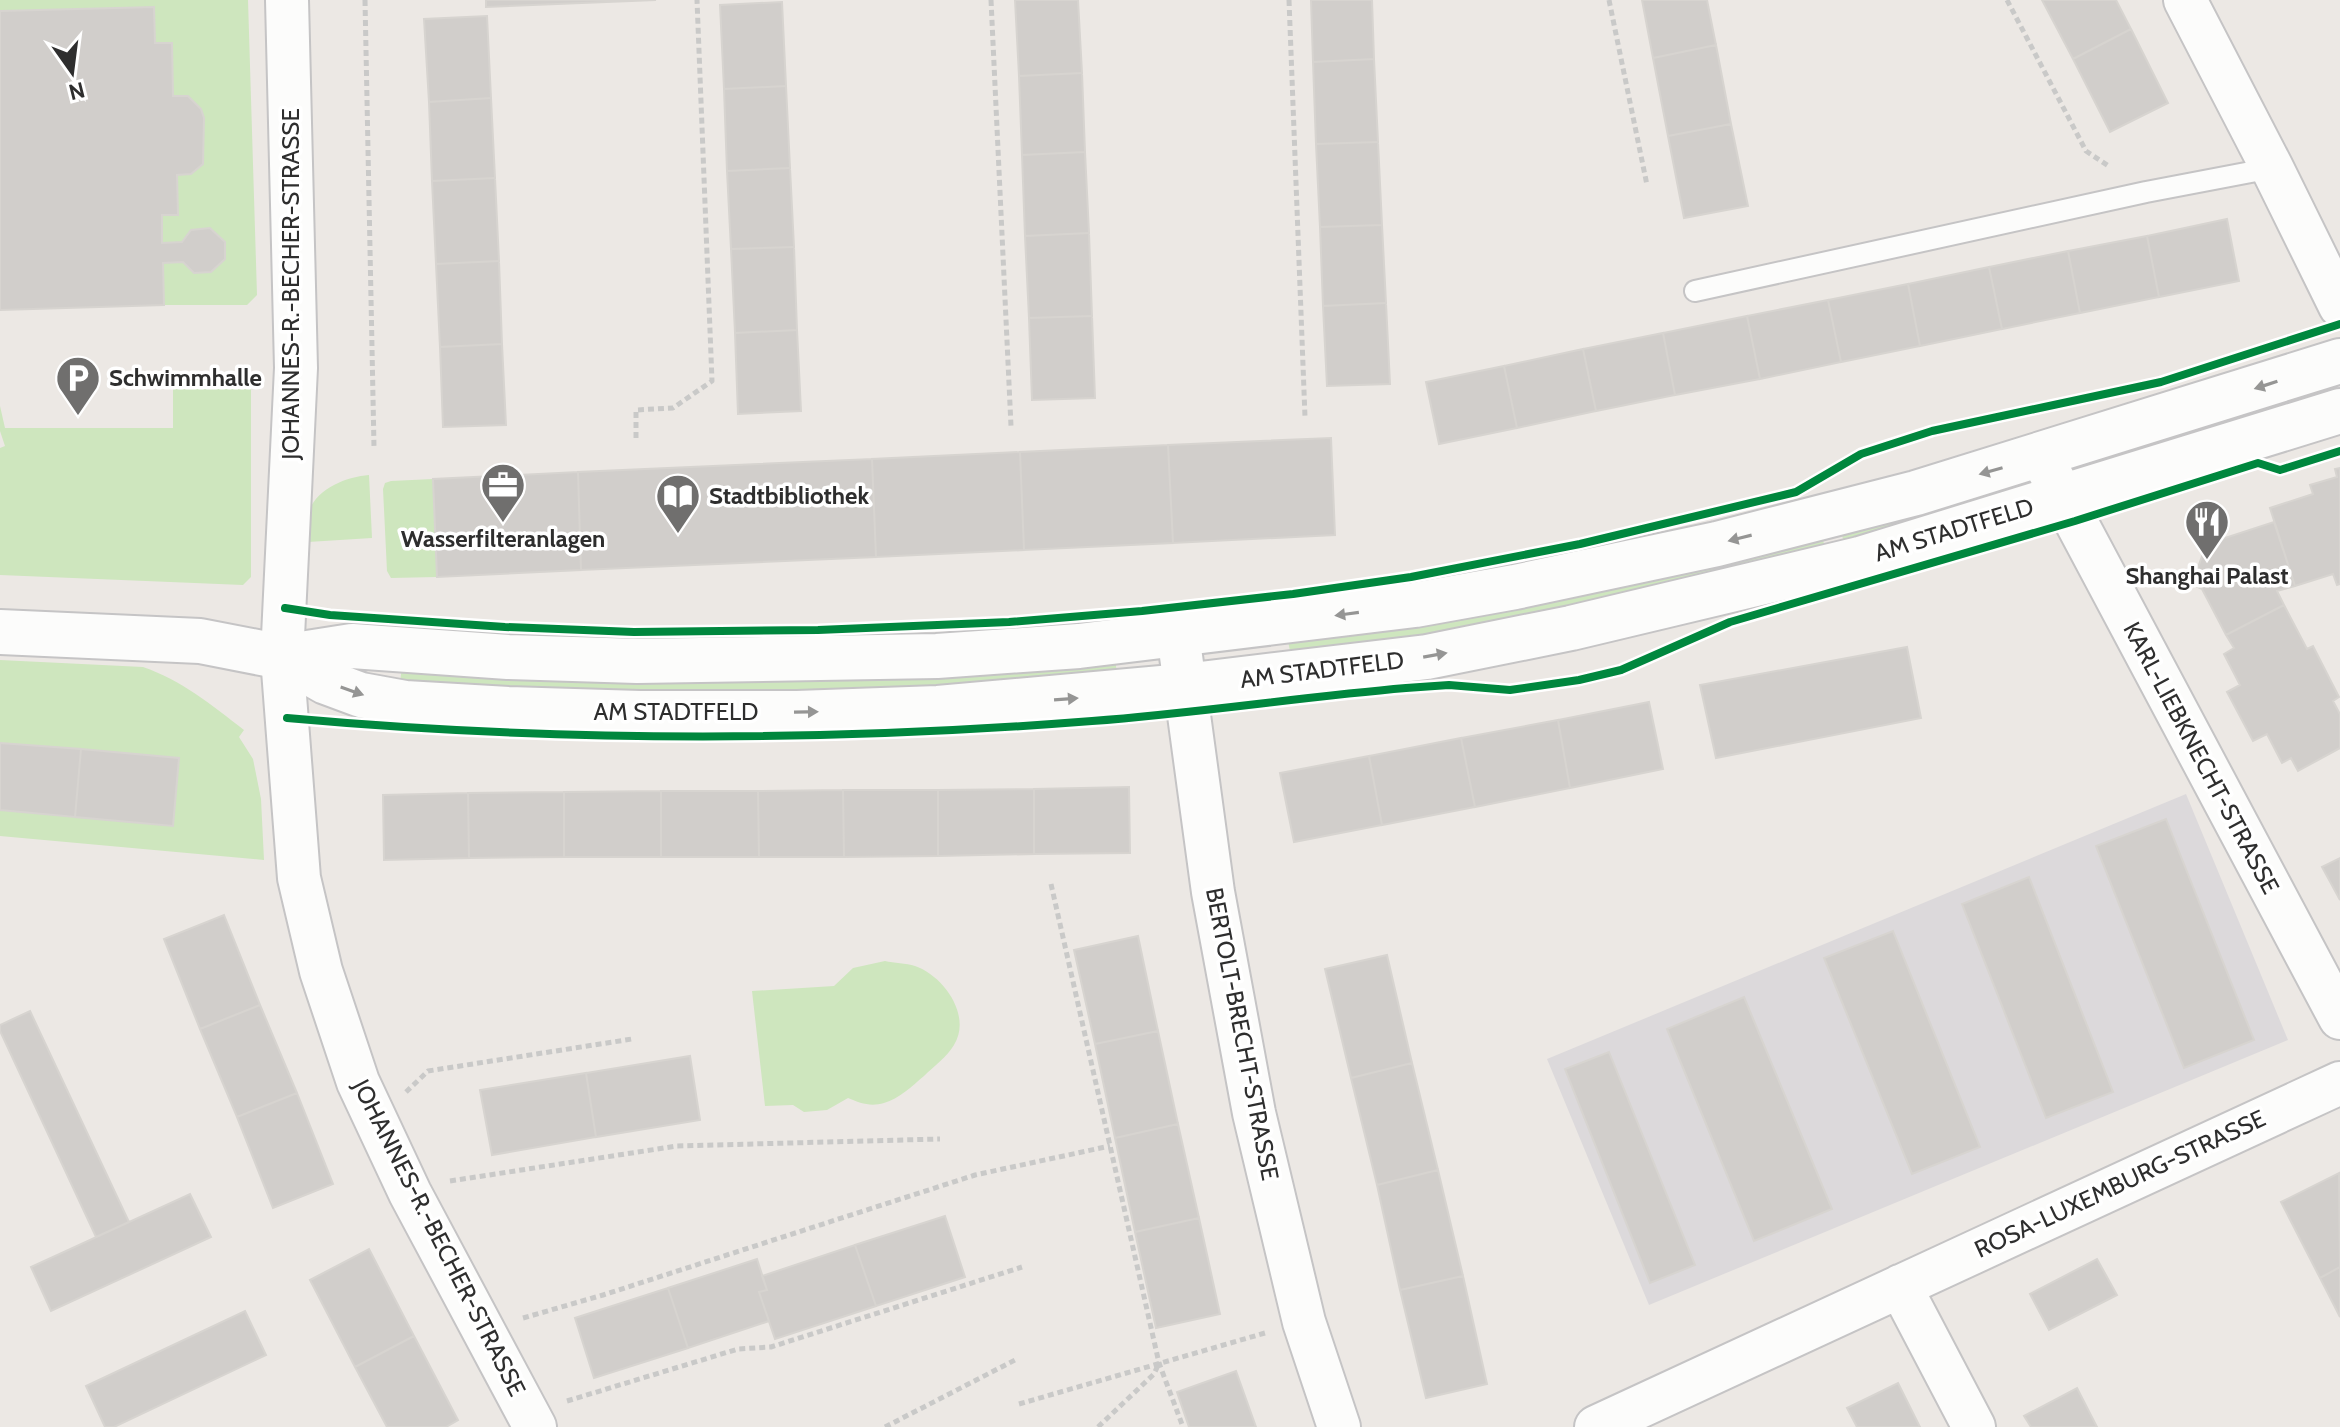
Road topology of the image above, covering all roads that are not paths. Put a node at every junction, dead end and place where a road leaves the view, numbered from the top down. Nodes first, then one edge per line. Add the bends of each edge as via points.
1 (287, 0) edge
2 (2185, 0) edge
3 (2272, 168) junction
4 (1695, 291) dead end
5 (2340, 306) edge
6 (2340, 361) edge
7 (2340, 411) edge
8 (2041, 456) junction
9 (2062, 497) junction
10 (0, 632) edge
11 (1178, 634) junction
12 (282, 657) junction
13 (1184, 686) junction
14 (2340, 1018) edge
15 (2340, 1083) edge
16 (1900, 1286) junction
17 (531, 1420) edge
18 (1339, 1427) edge
19 (1596, 1427) edge
20 (1974, 1427) edge

1 - 12 street, JOHANNES-R.-BECHER-STRASSE via 296,368
2 - 3 street
3 - 4 lane
3 - 5 street
6 -> 8 street, AM STADTFELD
7 - 9 street, AM STADTFELD
8 - 9 street, KARL-LIEBKNECHT-STRASSE
8 -> 11 street, AM STADTFELD via 1717,544 1531,584 1401,607
13 -> 9 street, AM STADTFELD via 1427,657 1571,628 1860,559
9 - 14 street, KARL-LIEBKNECHT-STRASSE
10 - 12 street, AM STADTFELD via 200,641
11 - 12 street, AM STADTFELD via 937,656 637,661 352,646
11 - 13 street, BERTOLT-BRECHT-STRASSE
12 -> 13 street, AM STADTFELD via 361,695 508,709 703,713 938,708
12 - 17 street, JOHANNES-R.-BECHER-STRASSE via 299,878 321,971 358,1082 410,1193
13 - 18 street, BERTOLT-BRECHT-STRASSE via 1213,892 1254,1113 1304,1322
15 - 16 street, ROSA-LUXEMBURG-STRASSE
16 - 19 street, ROSA-LUXEMBURG-STRASSE
16 - 20 street

